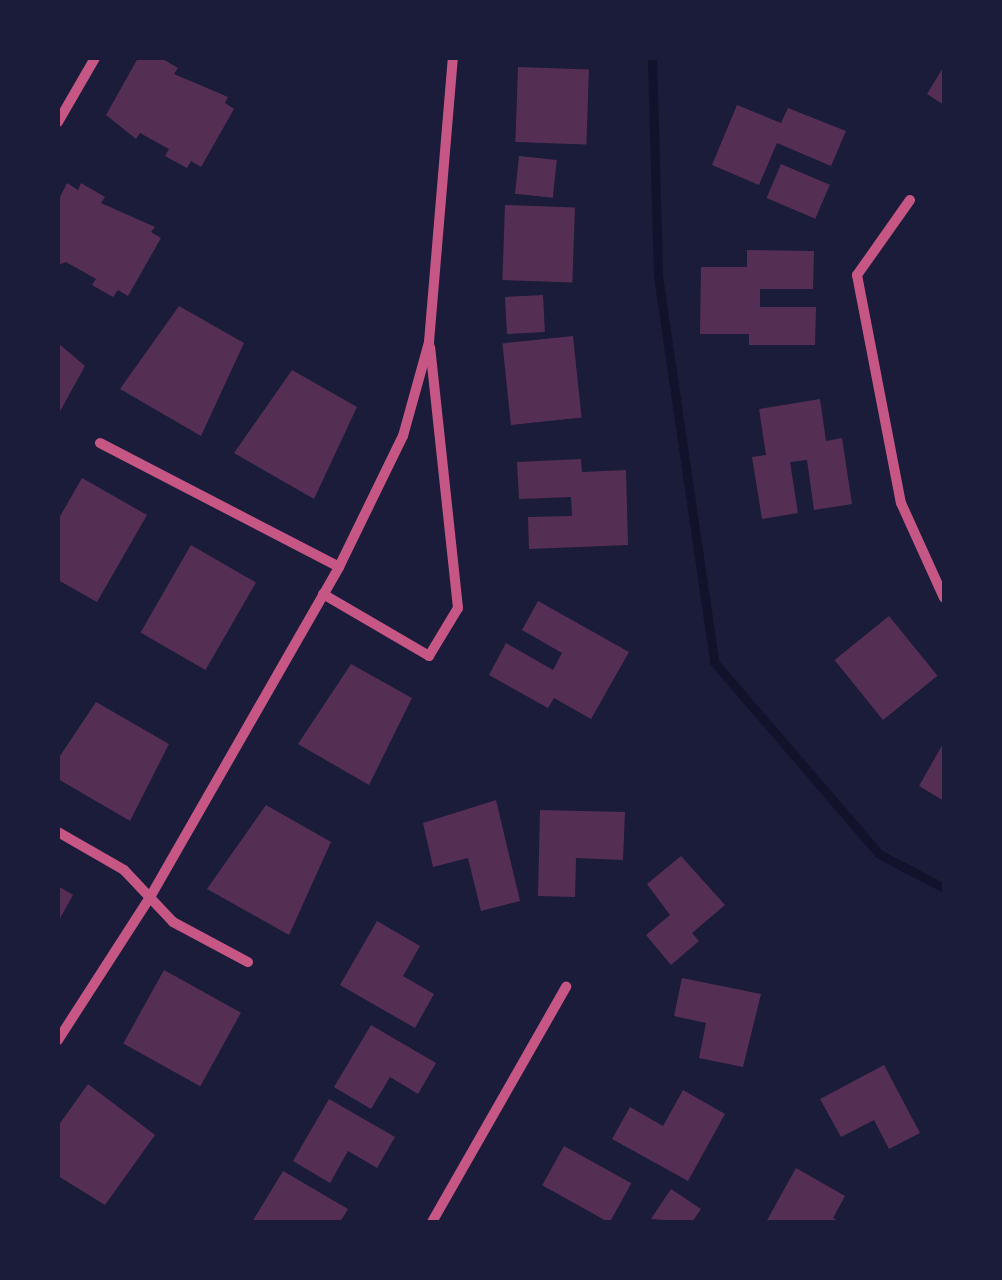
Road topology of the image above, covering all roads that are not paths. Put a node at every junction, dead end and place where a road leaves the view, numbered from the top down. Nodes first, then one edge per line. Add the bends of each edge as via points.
1 (94, 58) edge
2 (453, 58) edge
3 (58, 122) edge
4 (910, 200) dead end
5 (429, 342) junction
6 (100, 444) dead end
7 (339, 568) junction
8 (323, 594) junction
9 (944, 598) edge
10 (58, 832) edge
11 (149, 899) junction
12 (248, 962) dead end
13 (566, 987) dead end
14 (58, 1040) edge
15 (432, 1222) edge

1 - 3 street
2 - 5 street
4 - 9 street via 857,275 901,503
5 - 7 street via 403,436
5 - 8 street via 458,608 428,656
6 - 7 street
7 - 8 street
8 - 11 street
10 - 11 street via 124,870
11 - 12 street via 173,922
11 - 14 street
13 - 15 street

